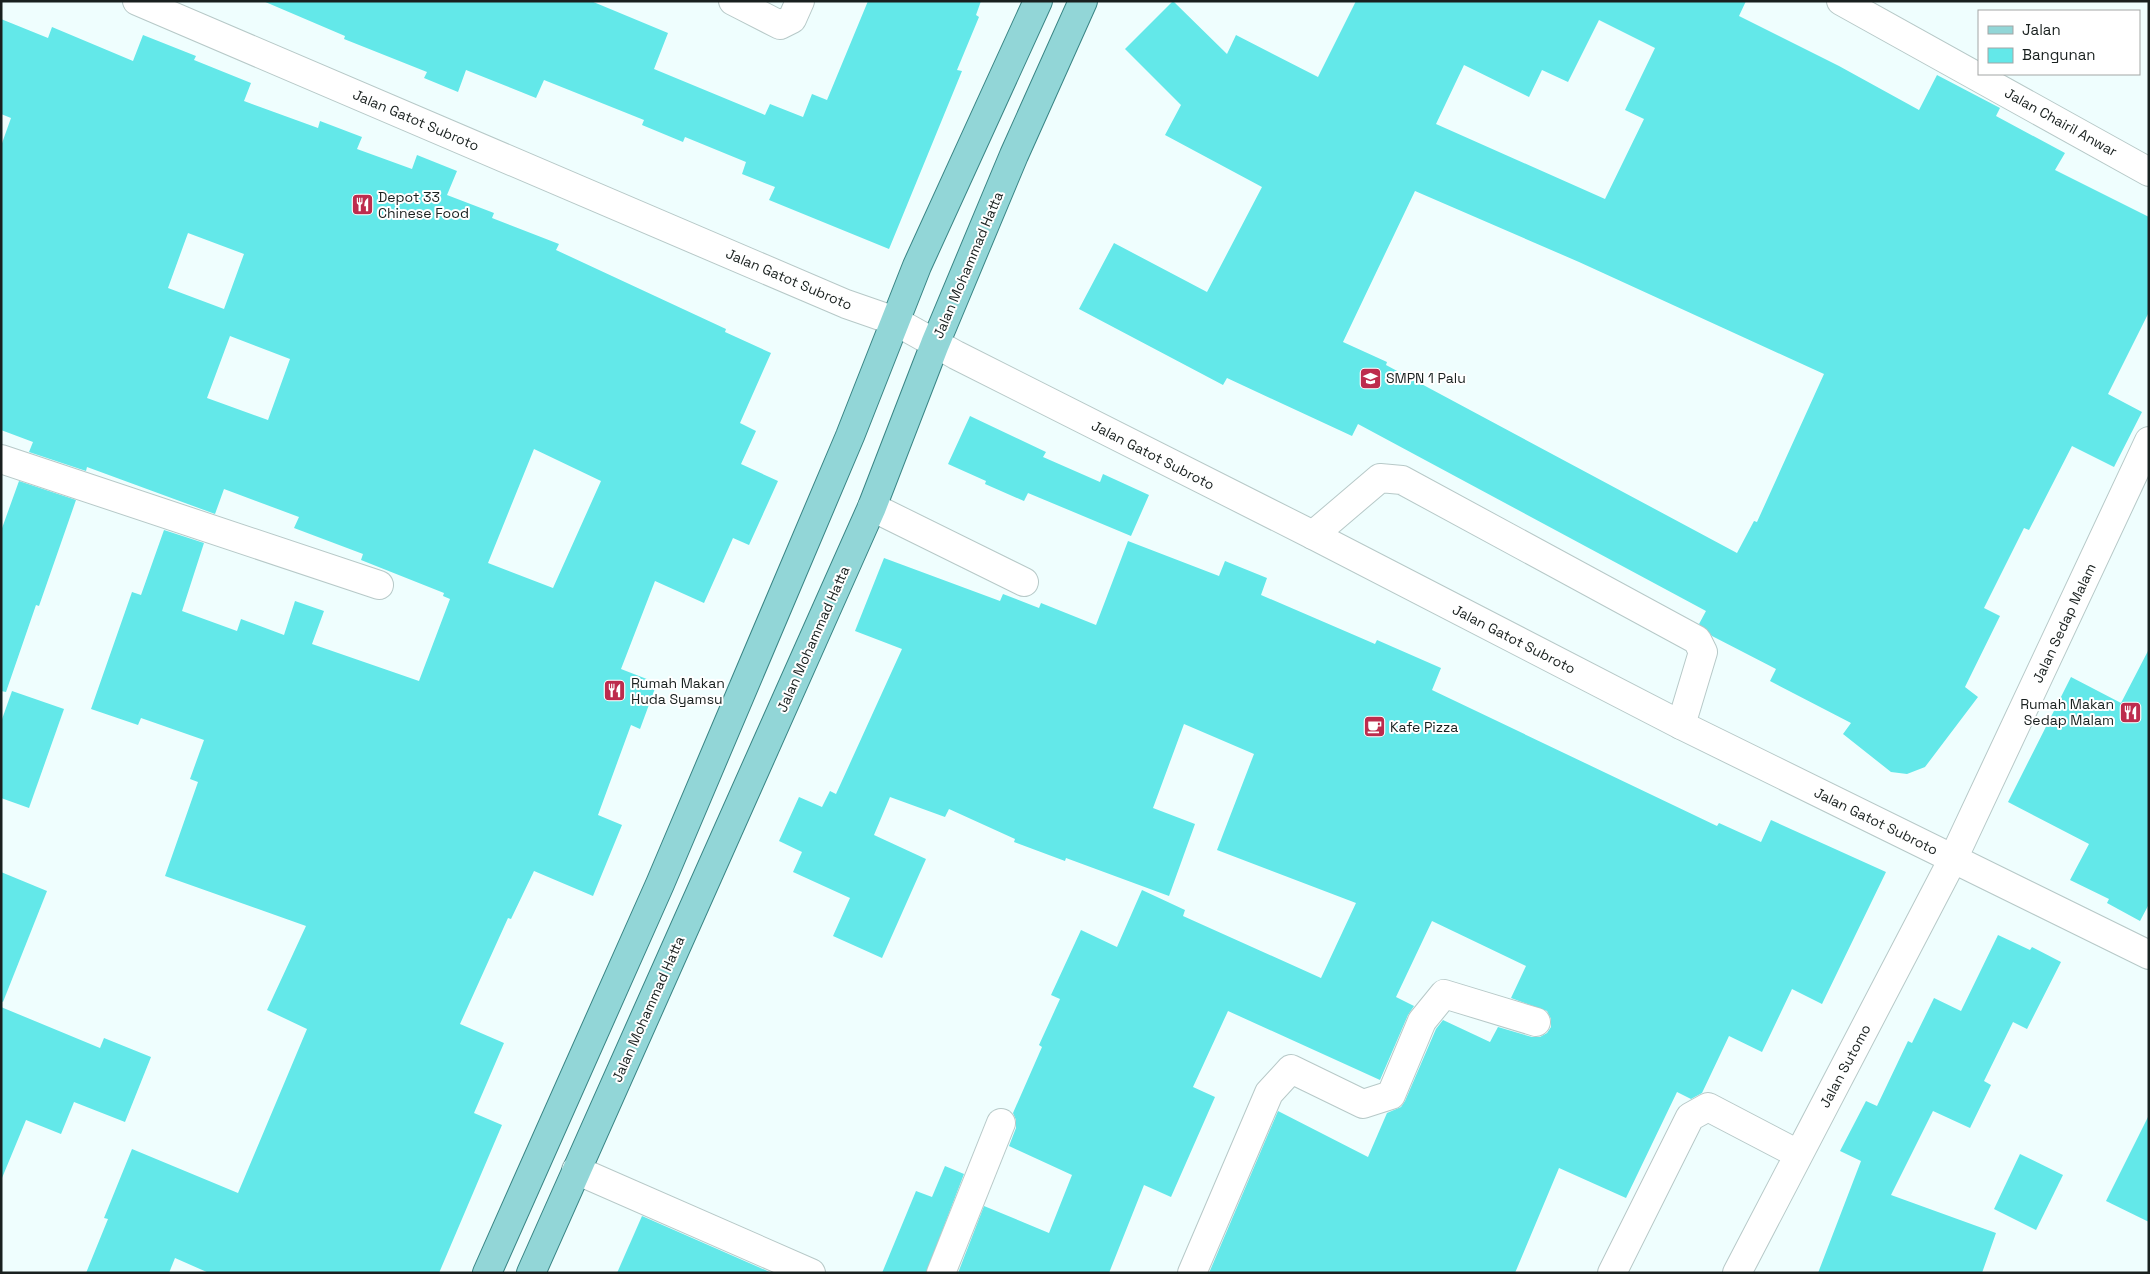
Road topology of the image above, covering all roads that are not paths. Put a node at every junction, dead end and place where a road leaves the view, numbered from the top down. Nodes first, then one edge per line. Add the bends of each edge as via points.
1 (137, 1) edge
2 (733, 1) edge
3 (800, 1) edge
4 (1038, 1) edge
5 (1084, 1) edge
6 (1858, 5) edge
7 (1978, 74) edge
8 (1980, 75) edge
9 (2149, 172) edge
10 (895, 321) junction
11 (935, 344) junction
12 (2149, 441) edge
13 (1, 459) edge
14 (872, 507) junction
15 (1313, 535) junction
16 (1024, 582) dead end
17 (380, 584) dead end
18 (1681, 725) junction
19 (1953, 859) junction
20 (2149, 955) edge
21 (1536, 1022) dead end
22 (1001, 1124) dead end
23 (1798, 1154) junction
24 (576, 1170) junction
25 (487, 1273) edge
26 (531, 1273) edge
27 (811, 1273) edge
28 (942, 1273) edge
29 (1192, 1273) edge
30 (1612, 1273) edge
31 (1737, 1273) edge

1 - 10 street, Jalan Gatot Subroto via 846,304
2 - 3 street via 780,25 792,19
4 - 10 main road
5 - 11 main road, Jalan Mohammad Hatta via 1014,155
6 - 7 street, Jalan Chairil Anwar
8 - 9 street, Jalan Chairil Anwar
10 - 11 street, Jalan Gatot Subroto
10 - 25 main road via 850,436 660,884
11 - 14 main road, Jalan Mohammad Hatta
11 - 15 street, Jalan Gatot Subroto
12 - 19 street, Jalan Sedap Malam
13 - 17 street
14 - 16 street
14 - 24 main road, Jalan Mohammad Hatta
15 - 18 street, Jalan Gatot Subroto
15 - 18 street via 1380,478 1402,480 1697,640 1703,652
18 - 19 street, Jalan Gatot Subroto
19 - 20 street, Jalan Gatot Subroto
19 - 23 street, Jalan Sutomo
21 - 29 street via 1444,994 1422,1021 1391,1094 1363,1104 1291,1070 1269,1094
22 - 28 street
23 - 30 street via 1708,1107 1690,1117
23 - 31 street, Jalan Sutomo
24 - 26 main road, Jalan Mohammad Hatta
24 - 27 street

